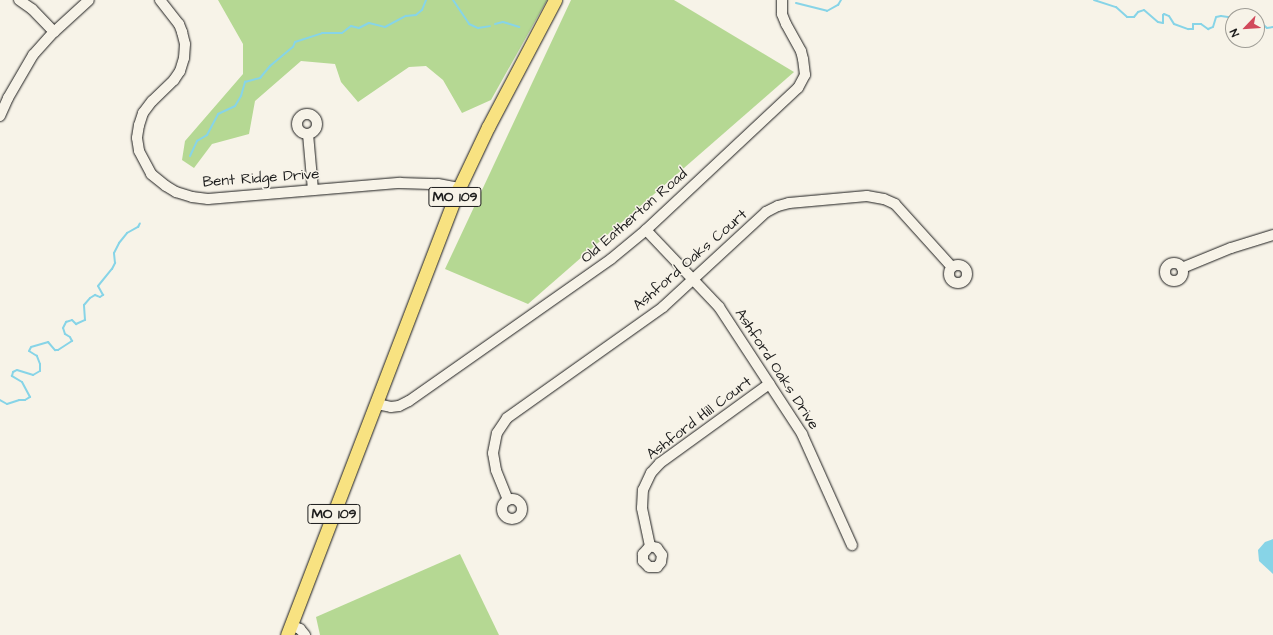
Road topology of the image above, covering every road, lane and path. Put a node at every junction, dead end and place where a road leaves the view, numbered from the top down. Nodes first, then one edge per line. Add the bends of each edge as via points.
1 (19, 0) edge
2 (89, 0) edge
3 (160, 0) edge
4 (555, 0) edge
5 (782, 0) edge
6 (54, 32) junction
7 (0, 116) edge
8 (308, 134) dead end
9 (459, 188) junction
10 (312, 190) junction
11 (646, 230) junction
12 (1273, 235) edge
13 (952, 267) dead end
14 (1182, 268) dead end
15 (694, 280) junction
16 (769, 384) junction
17 (377, 404) junction
18 (508, 500) dead end
19 (852, 545) dead end
20 (650, 546) dead end
21 (289, 630) edge
22 (305, 635) edge

1 - 6 street via 32,8
2 - 6 street
3 - 10 street, Bent Ridge Drive via 179,24 185,44 180,71 152,101 139,125 139,151 151,174 176,192 208,199
4 - 9 main road, MO 109
5 - 11 street, Old Eatherton Road via 782,14 803,59 802,83
6 - 7 street via 33,55
8 - 10 street
9 - 10 street, Bent Ridge Drive via 418,182
9 - 17 main road, MO 109
11 - 15 street, Ashford Oaks Drive
11 - 17 street, Old Eatherton Road via 611,259 409,401 391,407
12 - 14 street via 1231,248
13 - 15 street, Ashford Oaks Court via 895,204 867,196 778,206 766,212
15 - 16 street, Ashford Oaks Drive via 720,307
15 - 18 street, Ashford Oaks Court via 663,307 507,418 496,433 493,452 496,470
16 - 19 street, Ashford Oaks Drive via 802,434
16 - 20 street, Ashford Hill Court via 651,473 642,499
17 - 21 main road, MO 109
21 - 22 street via 300,629

